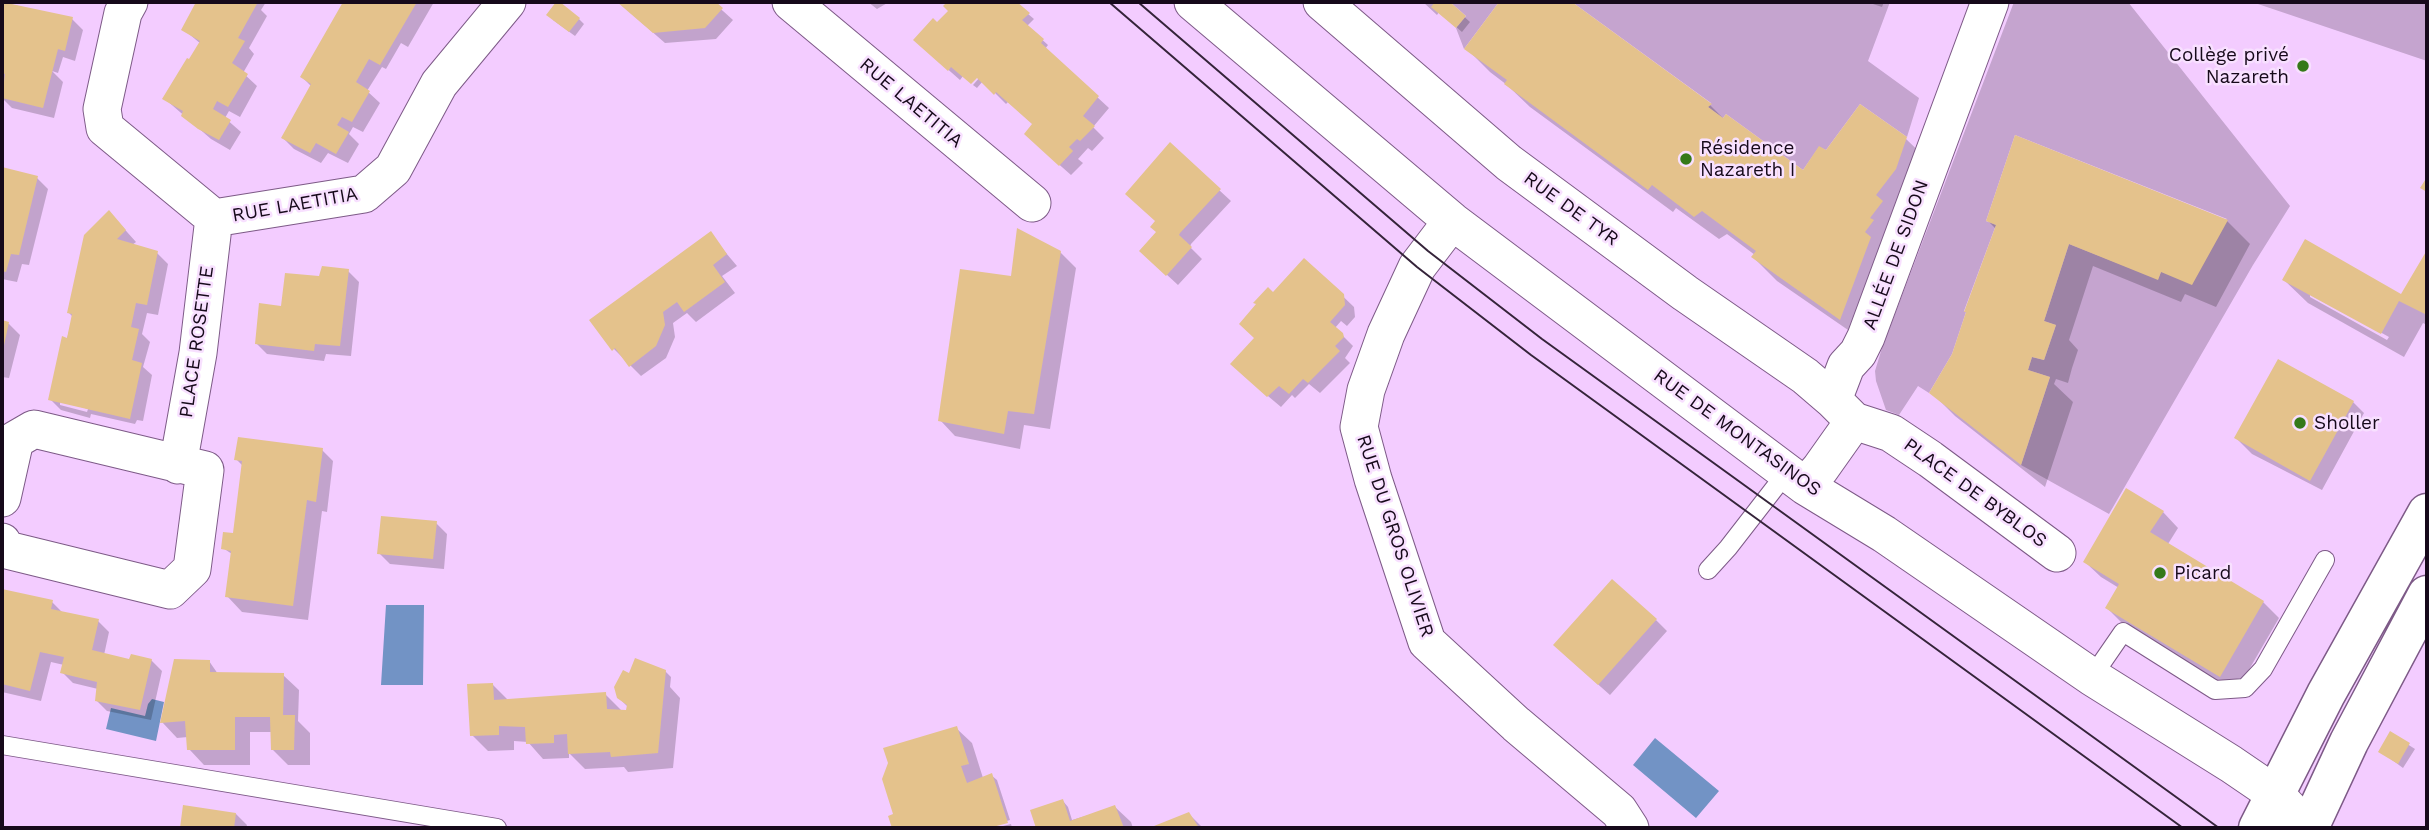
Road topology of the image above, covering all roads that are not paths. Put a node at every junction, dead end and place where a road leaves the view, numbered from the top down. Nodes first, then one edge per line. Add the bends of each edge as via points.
1 (129, 2) edge
2 (506, 2) edge
3 (791, 2) edge
4 (1193, 2) edge
5 (1322, 2) edge
6 (1990, 2) edge
7 (1032, 203) dead end
8 (214, 218) junction
9 (1452, 221) junction
10 (1843, 410) junction
11 (178, 465) junction
12 (1796, 479) junction
13 (2, 498) edge
14 (2427, 513) edge
15 (2, 542) edge
16 (2057, 553) dead end
17 (2325, 560) dead end
18 (1707, 570) dead end
19 (2427, 595) edge
20 (2092, 677) junction
21 (2, 745) edge
22 (2274, 794) junction
23 (496, 828) edge
24 (1630, 828) edge
25 (2258, 828) edge
26 (2308, 828) edge

1 - 8 street, RUE LAETITIA via 102,109 106,128
2 - 8 street, RUE LAETITIA via 439,84 393,169 364,194
3 - 7 street, RUE LAETITIA
4 - 9 street, RUE DE MONTASINOS
5 - 10 street, RUE DE TYR via 1509,163 1805,376
6 - 10 street, ALLÉE DE SIDON via 1866,337 1846,366
8 - 11 street, PLACE ROSETTE via 198,353
9 - 12 street, RUE DE MONTASINOS
9 - 24 street, RUE DU GROS OLIVIER via 1417,267 1366,390 1359,427 1373,479 1427,642 1619,811
10 - 12 street, ALLÉE DE SIDON via 1820,469
10 - 16 street, PLACE DE BYBLOS via 1891,433
11 - 13 street via 34,429 15,440
11 - 15 street via 205,470 191,569 170,590 7,550
12 - 18 lane
12 - 20 street, RUE DE MONTASINOS
14 - 22 main road
17 - 20 lane via 2263,669 2245,688 2215,690 2123,632
19 - 26 main road
20 - 22 street, RUE DE MONTASINOS
21 - 23 lane
22 - 25 main road
22 - 26 street, RUE DE MONTASINOS

